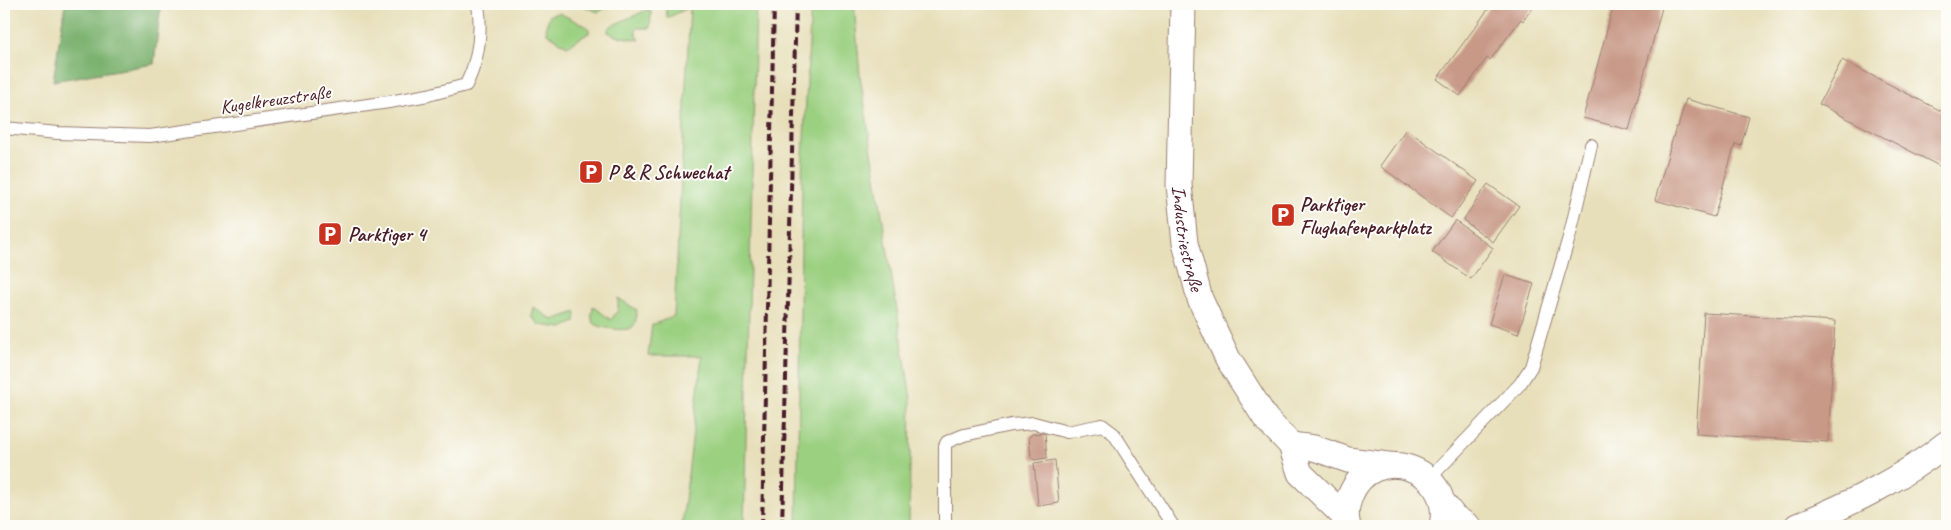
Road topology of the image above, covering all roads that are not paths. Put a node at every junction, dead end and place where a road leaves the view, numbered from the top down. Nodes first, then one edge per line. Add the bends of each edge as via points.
1 (478, 4) edge
2 (1183, 4) edge
3 (4, 128) edge
4 (1591, 145) dead end
5 (1947, 443) edge
6 (1291, 445) junction
7 (1389, 465) junction
8 (1429, 479) junction
9 (1442, 515) edge
10 (1347, 522) edge
11 (945, 526) edge
12 (1173, 526) edge
13 (1468, 526) edge
14 (1797, 526) edge

1 - 3 lane, Kugelkreuzstraße via 480,36 475,68 466,85 452,90 380,104 150,136
2 - 6 street, Industriestraße via 1179,185 1186,242 1200,300 1228,358 1266,419
4 - 8 lane via 1570,234 1531,367 1520,384
5 - 14 street via 1896,478 1842,507
6 - 7 street via 1314,448 1348,460
6 - 10 street, Industriestraße via 1300,473
7 - 8 street via 1417,470
7 - 10 street via 1375,469 1353,488 1347,503
8 - 9 street via 1438,490
9 - 13 street
11 - 12 lane via 947,442 993,428 1034,423 1067,432 1102,425 1114,434

